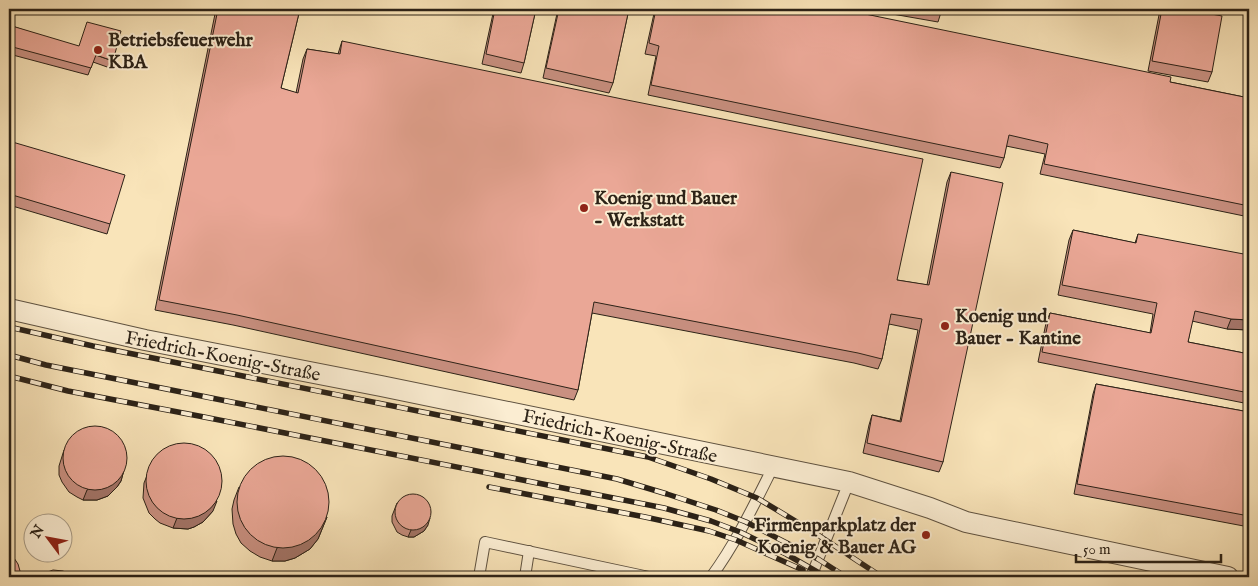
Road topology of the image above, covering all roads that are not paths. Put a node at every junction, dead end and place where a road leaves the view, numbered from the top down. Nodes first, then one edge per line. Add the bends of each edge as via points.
1 (9, 309) edge
2 (773, 467) junction
3 (849, 482) junction
4 (529, 551) junction
5 (479, 577) edge
6 (525, 577) edge
7 (649, 577) edge
8 (711, 577) edge
9 (812, 577) edge
10 (1228, 577) edge

1 - 2 street, Friedrich-Koenig-Straße via 145,340
2 - 3 street, Friedrich-Koenig-Straße
2 - 8 lane via 740,532
3 - 9 lane
3 - 10 street, Friedrich-Koenig-Straße via 966,522
4 - 5 lane via 485,542
4 - 6 lane
4 - 7 lane

